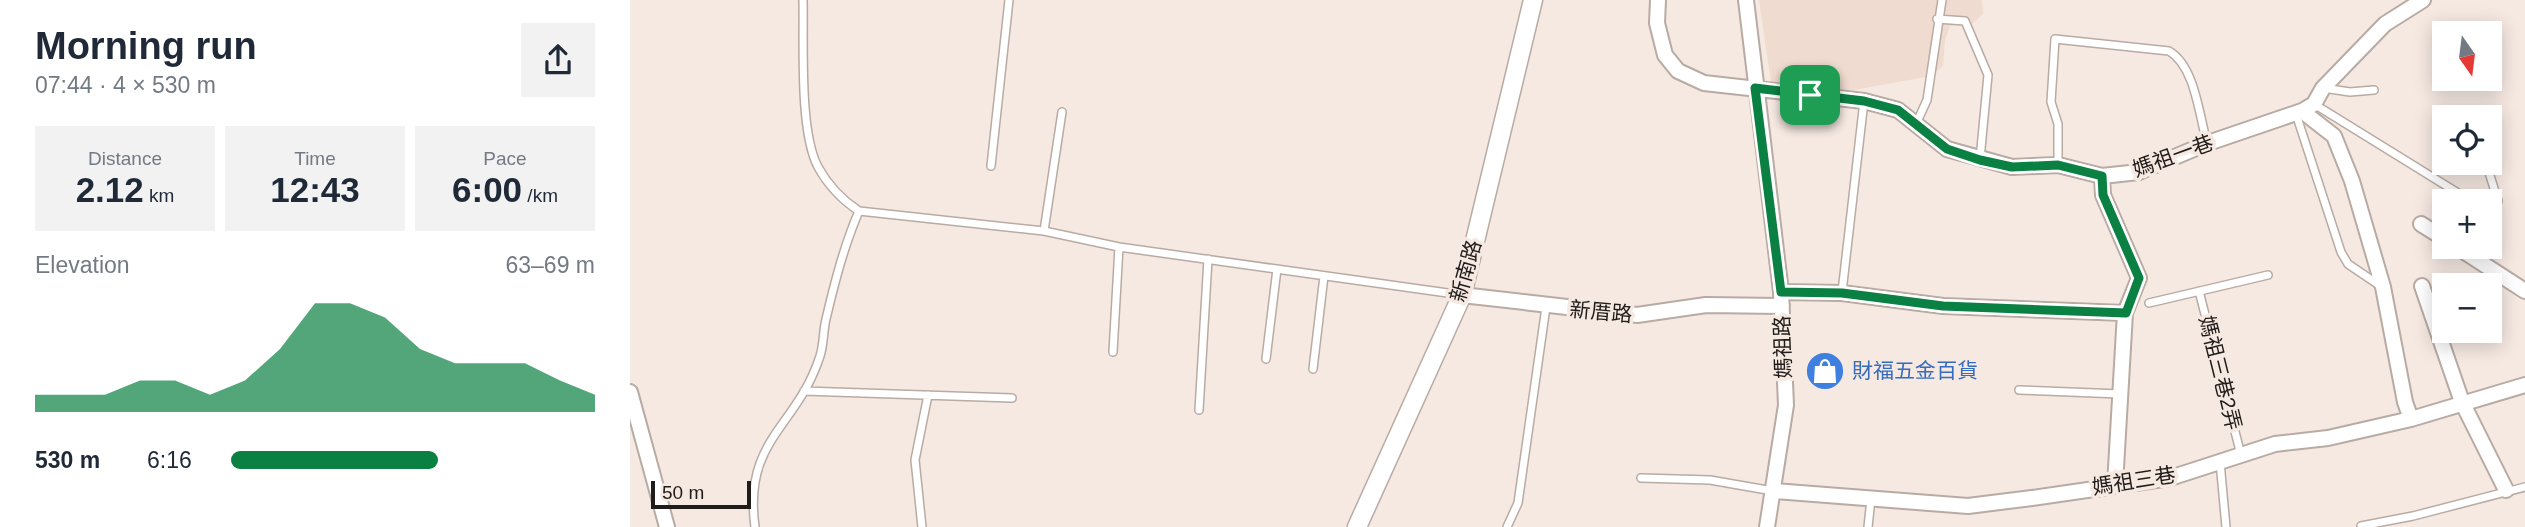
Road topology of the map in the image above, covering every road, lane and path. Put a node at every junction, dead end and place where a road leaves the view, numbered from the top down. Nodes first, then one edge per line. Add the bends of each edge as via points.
1 (803, 0) edge
2 (1009, 0) edge
3 (1533, 0) edge
4 (1658, 0) edge
5 (1746, 0) edge
6 (1942, 0) edge
7 (2423, 0) edge
8 (1937, 19) junction
9 (1755, 88) junction
10 (2323, 88) junction
11 (2374, 90) dead end
12 (1864, 101) junction
13 (2304, 110) junction
14 (1062, 112) dead end
15 (1916, 124) junction
16 (2208, 143) junction
17 (1980, 160) junction
18 (2058, 165) junction
19 (991, 166) dead end
20 (2102, 176) junction
21 (2449, 189) edge
22 (859, 211) junction
23 (2421, 223) dead end
24 (2432, 230) edge
25 (1044, 231) junction
26 (1119, 247) junction
27 (1208, 259) junction
28 (2476, 259) edge
29 (1277, 269) junction
30 (2268, 275) dead end
31 (1324, 276) junction
32 (2423, 286) dead end
33 (2383, 287) junction
34 (2199, 291) junction
35 (2525, 291) edge
36 (1842, 293) junction
37 (1462, 295) junction
38 (1781, 299) junction
39 (2149, 303) dead end
40 (1546, 307) junction
41 (2126, 313) junction
42 (1113, 352) dead end
43 (1266, 359) dead end
44 (1313, 369) dead end
45 (2525, 385) edge
46 (2019, 390) dead end
47 (803, 391) junction
48 (630, 392) edge
49 (2120, 394) junction
50 (928, 395) junction
51 (1013, 398) dead end
52 (2462, 402) junction
53 (1199, 411) dead end
54 (2411, 419) junction
55 (2241, 455) junction
56 (2220, 461) junction
57 (1641, 478) dead end
58 (2115, 485) junction
59 (2525, 487) edge
60 (2506, 490) junction
61 (1774, 491) junction
62 (1871, 499) junction
63 (2413, 516) junction
64 (2361, 526) edge
65 (667, 527) edge
66 (755, 527) edge
67 (922, 527) edge
68 (1357, 527) edge
69 (1507, 527) edge
70 (1768, 527) edge
71 (1868, 527) edge
72 (2226, 527) edge
73 (2416, 527) edge

1 - 22 lane via 807,124 817,166 841,199
2 - 19 lane
3 - 37 street, 新南路
4 - 9 street, 媽祖一巷 via 1664,55 1678,71 1704,83
5 - 9 street, 媽祖路
6 - 8 lane
7 - 10 street via 2385,24
8 - 15 lane via 1927,100
8 - 17 lane via 1965,21 1988,75
9 - 12 street, 媽祖一巷
9 - 38 street, 媽祖路
10 - 11 lane
10 - 13 street
12 - 15 street, 媽祖一巷 via 1898,110
12 - 36 lane
13 - 16 street, 媽祖一巷
13 - 21 lane
13 - 33 street via 2334,136
13 - 33 lane via 2342,252 2348,264
14 - 25 lane
15 - 17 street, 媽祖一巷 via 1947,149
16 - 18 lane via 2187,70 2177,55 2055,39 2051,102 2058,124
16 - 20 street, 媽祖一巷 via 2138,172
17 - 18 street, 媽祖一巷 via 2012,167
18 - 20 street, 媽祖一巷
20 - 41 street via 2103,195 2139,278
22 - 25 lane
22 - 47 lane via 841,256 821,354
23 - 24 street
25 - 26 lane
26 - 27 lane
26 - 42 lane
27 - 29 lane
27 - 53 lane
28 - 35 street
29 - 31 lane
29 - 43 lane
30 - 34 lane, 媽祖三巷2弄
31 - 37 lane
31 - 44 lane
32 - 52 street
33 - 54 street
34 - 39 lane, 媽祖三巷2弄
34 - 55 lane, 媽祖三巷2弄
36 - 38 street, 新厝路
36 - 41 street, 新厝路 via 1943,306
37 - 40 street, 新厝路
37 - 68 street, 新南路
38 - 40 street, 新厝路 via 1637,315
38 - 61 street, 媽祖路 via 1786,405
40 - 69 lane via 1518,503
41 - 49 street
45 - 52 street, 媽祖三巷
46 - 49 lane
47 - 50 lane
47 - 66 lane via 770,439 755,471 751,497
48 - 65 street
49 - 58 street
50 - 51 lane
50 - 67 lane via 915,460
52 - 54 street, 媽祖三巷
52 - 60 street
54 - 55 street, 媽祖三巷 via 2328,438 2275,444
55 - 56 street, 媽祖三巷
56 - 58 street, 媽祖三巷 via 2170,478
56 - 72 lane
57 - 61 lane via 1710,480
58 - 62 street, 媽祖三巷 via 1968,506
59 - 60 lane
60 - 63 lane
61 - 62 street, 媽祖三巷
61 - 70 street, 媽祖路
62 - 71 lane
63 - 64 lane
63 - 73 lane

